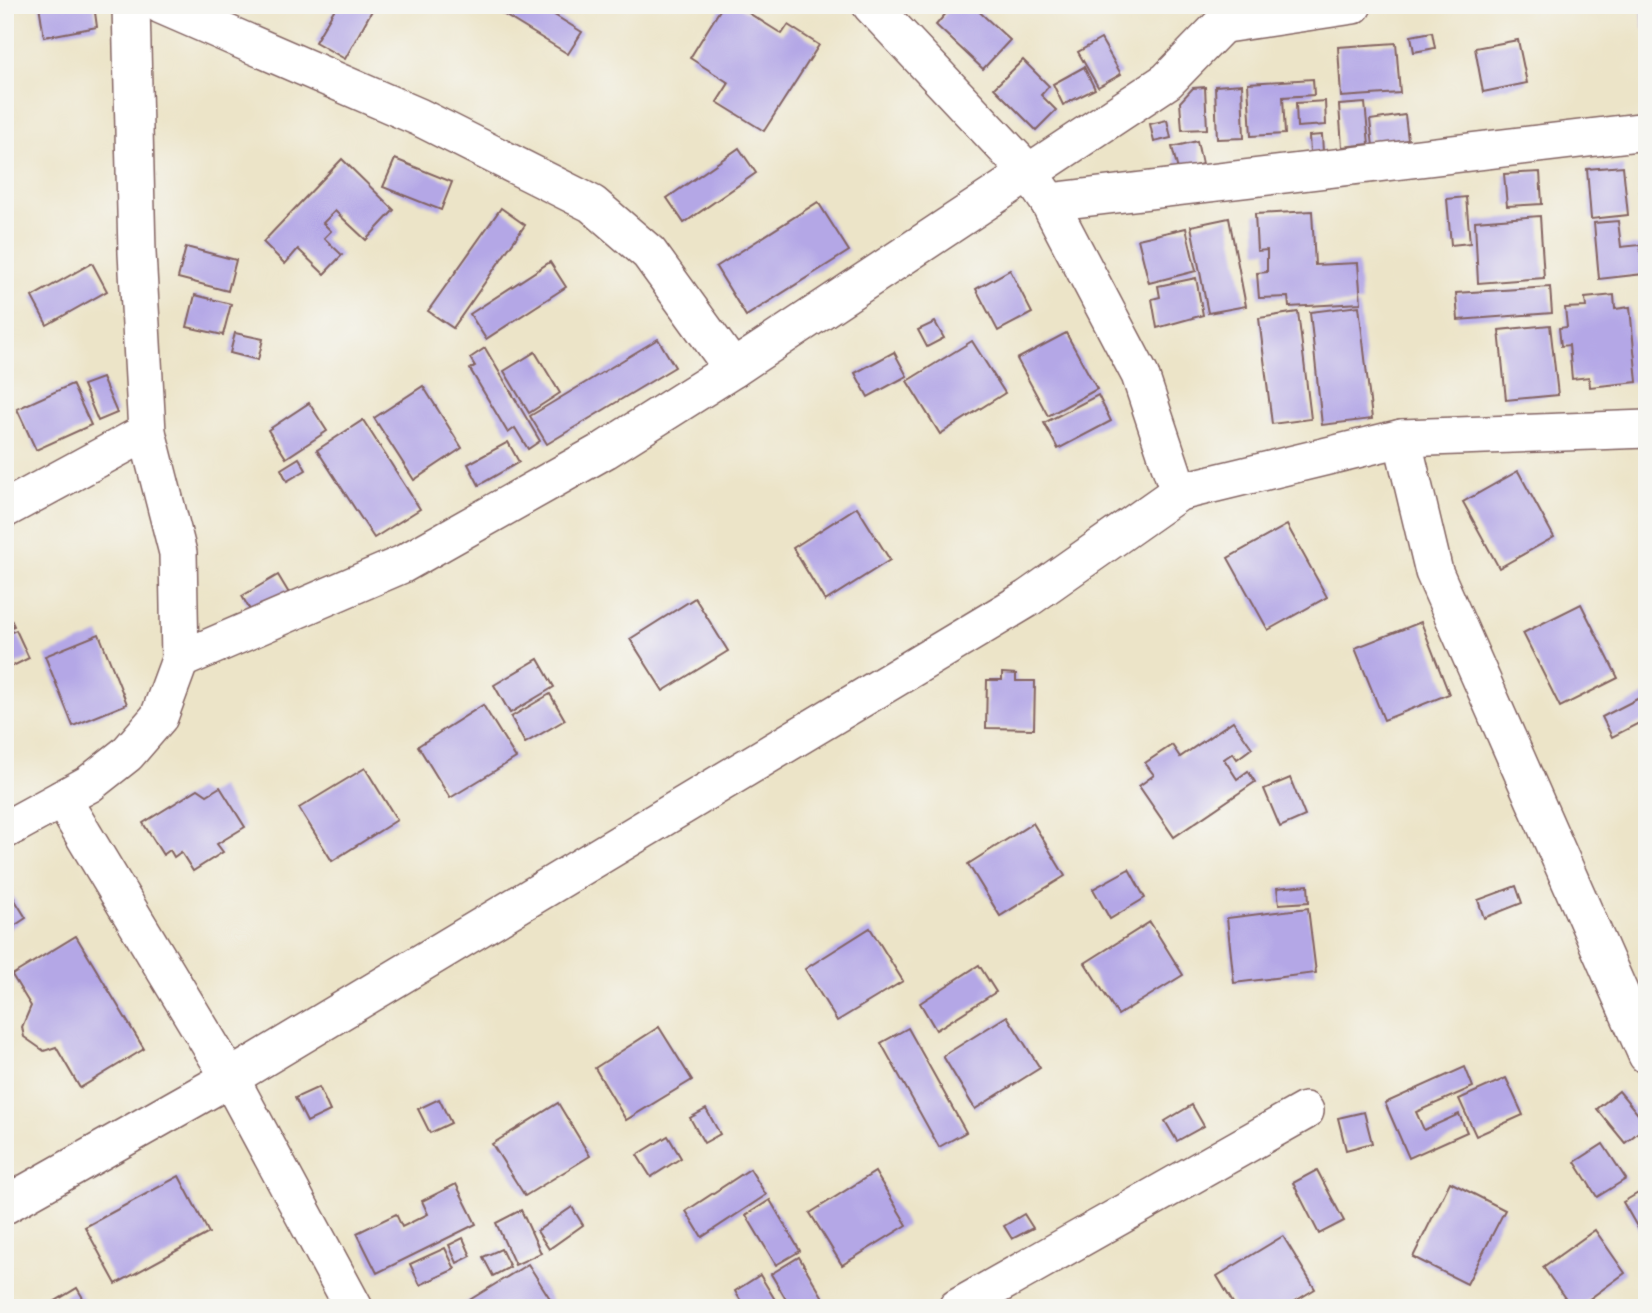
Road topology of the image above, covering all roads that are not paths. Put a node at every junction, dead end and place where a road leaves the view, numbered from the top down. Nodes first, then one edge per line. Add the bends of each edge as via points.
1 (131, 5) edge
2 (161, 5) edge
3 (871, 5) edge
4 (1353, 5) edge
5 (1233, 15) edge
6 (1647, 131) edge
7 (1039, 187) junction
8 (733, 369) junction
9 (1647, 429) edge
10 (147, 432) junction
11 (1402, 438) junction
12 (1179, 492) junction
13 (5, 509) edge
14 (180, 660) junction
15 (62, 799) junction
16 (5, 830) edge
17 (1647, 1055) edge
18 (230, 1078) junction
19 (1305, 1111) dead end
20 (5, 1205) edge
21 (354, 1308) edge
22 (957, 1308) edge

1 - 10 street
2 - 8 street via 419,117 593,204 649,253
3 - 7 street
4 - 5 street
5 - 7 street via 1167,81
6 - 7 street
7 - 8 street
7 - 12 street via 1140,375
8 - 14 street via 605,450 403,564
9 - 11 street
10 - 13 street
10 - 14 street via 178,554
11 - 12 street
11 - 17 street via 1434,572
12 - 18 street via 1027,599
14 - 15 street via 159,717 127,754
15 - 16 street
15 - 18 street
18 - 20 street
18 - 21 street
19 - 22 street

